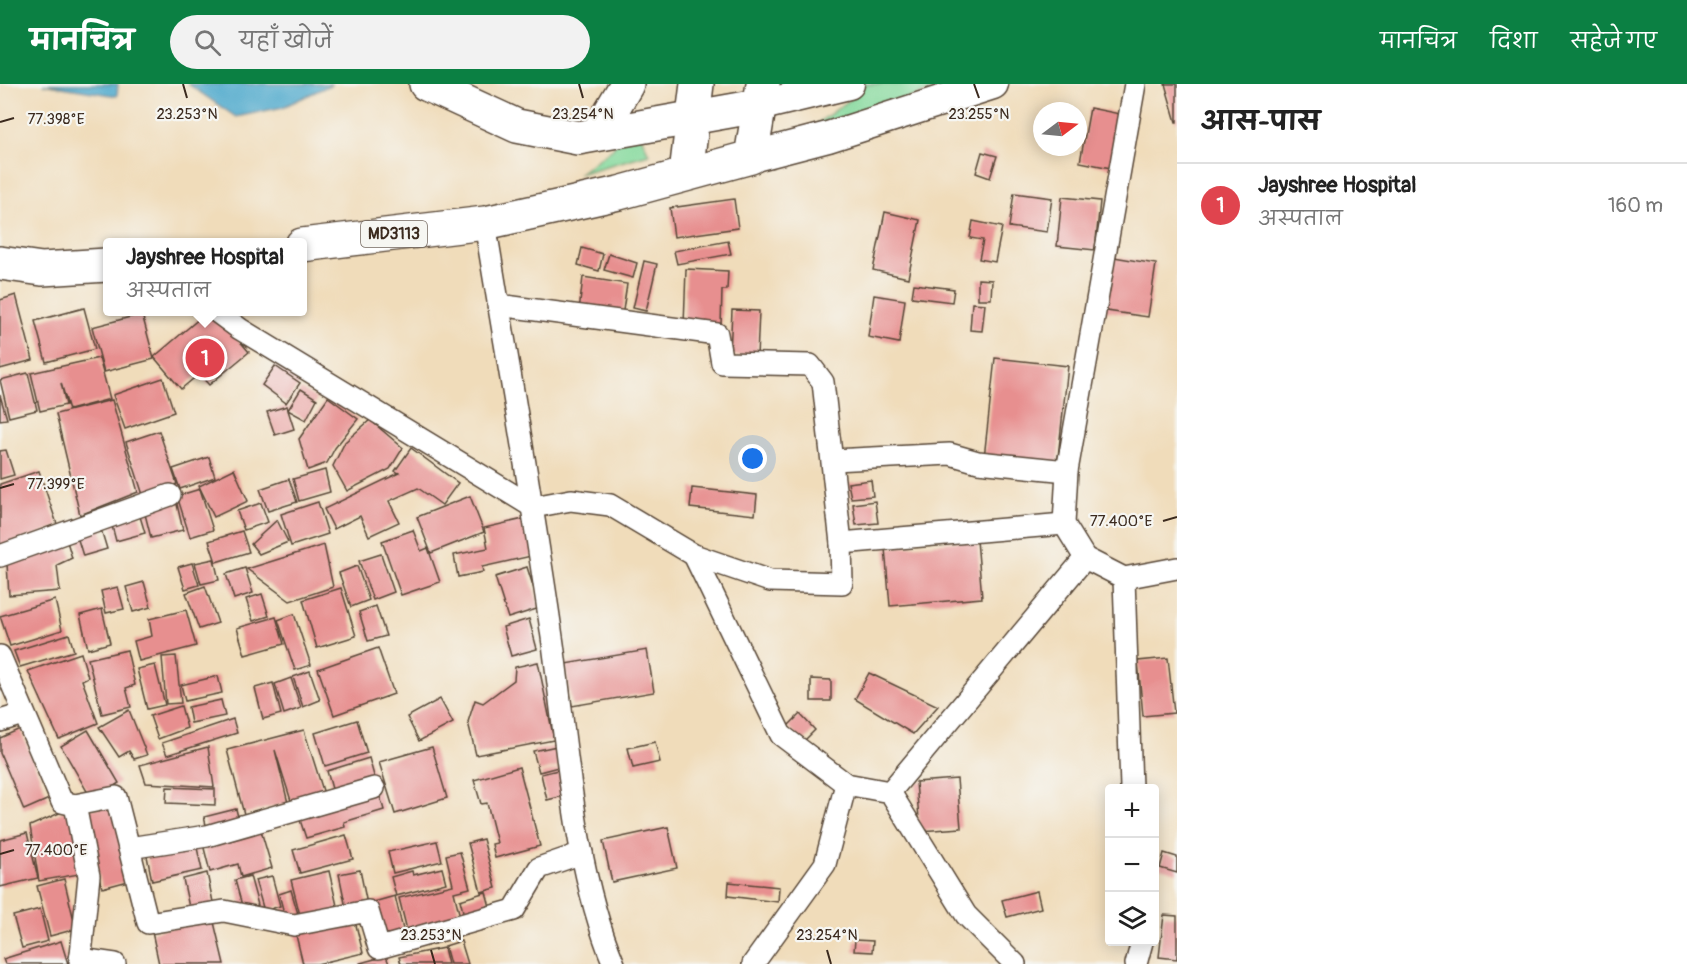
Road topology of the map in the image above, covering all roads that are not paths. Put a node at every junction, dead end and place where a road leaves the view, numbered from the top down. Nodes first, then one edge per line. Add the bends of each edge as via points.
1 (426, 84) edge
2 (627, 84) edge
3 (697, 84) edge
4 (849, 84) edge
5 (993, 84) edge
6 (1135, 84) edge
7 (761, 95) edge
8 (692, 118) junction
9 (588, 135) junction
10 (751, 156) junction
11 (686, 173) junction
12 (485, 224) junction
13 (307, 245) edge
14 (0, 264) edge
15 (103, 265) edge
16 (498, 305) junction
17 (222, 316) edge
18 (834, 460) junction
19 (1066, 471) junction
20 (170, 495) dead end
21 (533, 507) junction
22 (1064, 524) junction
23 (842, 543) junction
24 (694, 555) junction
25 (0, 556) edge
26 (1084, 558) junction
27 (1177, 568) edge
28 (1124, 578) junction
29 (0, 656) edge
30 (23, 714) junction
31 (0, 721) edge
32 (846, 784) junction
33 (1131, 784) edge
34 (374, 788) dead end
35 (890, 792) junction
36 (75, 805) junction
37 (129, 848) junction
38 (582, 853) junction
39 (1141, 946) edge
40 (394, 954) edge
41 (80, 962) edge
42 (115, 964) edge
43 (614, 964) edge
44 (753, 964) edge
45 (1015, 964) edge
46 (1136, 964) edge

1 - 9 main road via 517,126
2 - 9 main road
3 - 8 main road
4 - 7 main road
5 - 10 main road via 828,137
6 - 19 street
7 - 8 main road
7 - 10 main road
8 - 9 main road
8 - 11 main road
10 - 11 main road
11 - 12 main road
12 - 13 main road, MD3113
12 - 16 street
14 - 15 main road via 42,269
16 - 18 street via 717,334 722,363 810,365 823,382
16 - 21 street
17 - 21 street
18 - 19 street via 950,454 978,462
18 - 23 street
19 - 22 street
20 - 25 street
21 - 24 street via 571,500 610,505
21 - 38 street
22 - 23 street
22 - 26 street
23 - 24 street via 842,583 770,581
24 - 32 street via 782,735
26 - 28 street
26 - 35 street
27 - 28 street
28 - 33 street
29 - 30 street
30 - 31 street
30 - 36 street via 62,802
32 - 35 street
32 - 44 street via 825,864
34 - 37 street via 207,836
35 - 45 street via 966,915
36 - 37 street via 116,797
36 - 41 street via 89,876
37 - 40 street via 148,923 224,911 294,925 368,911 379,948
38 - 40 street via 539,868 514,910
38 - 43 street via 603,938
39 - 46 street
41 - 42 street

